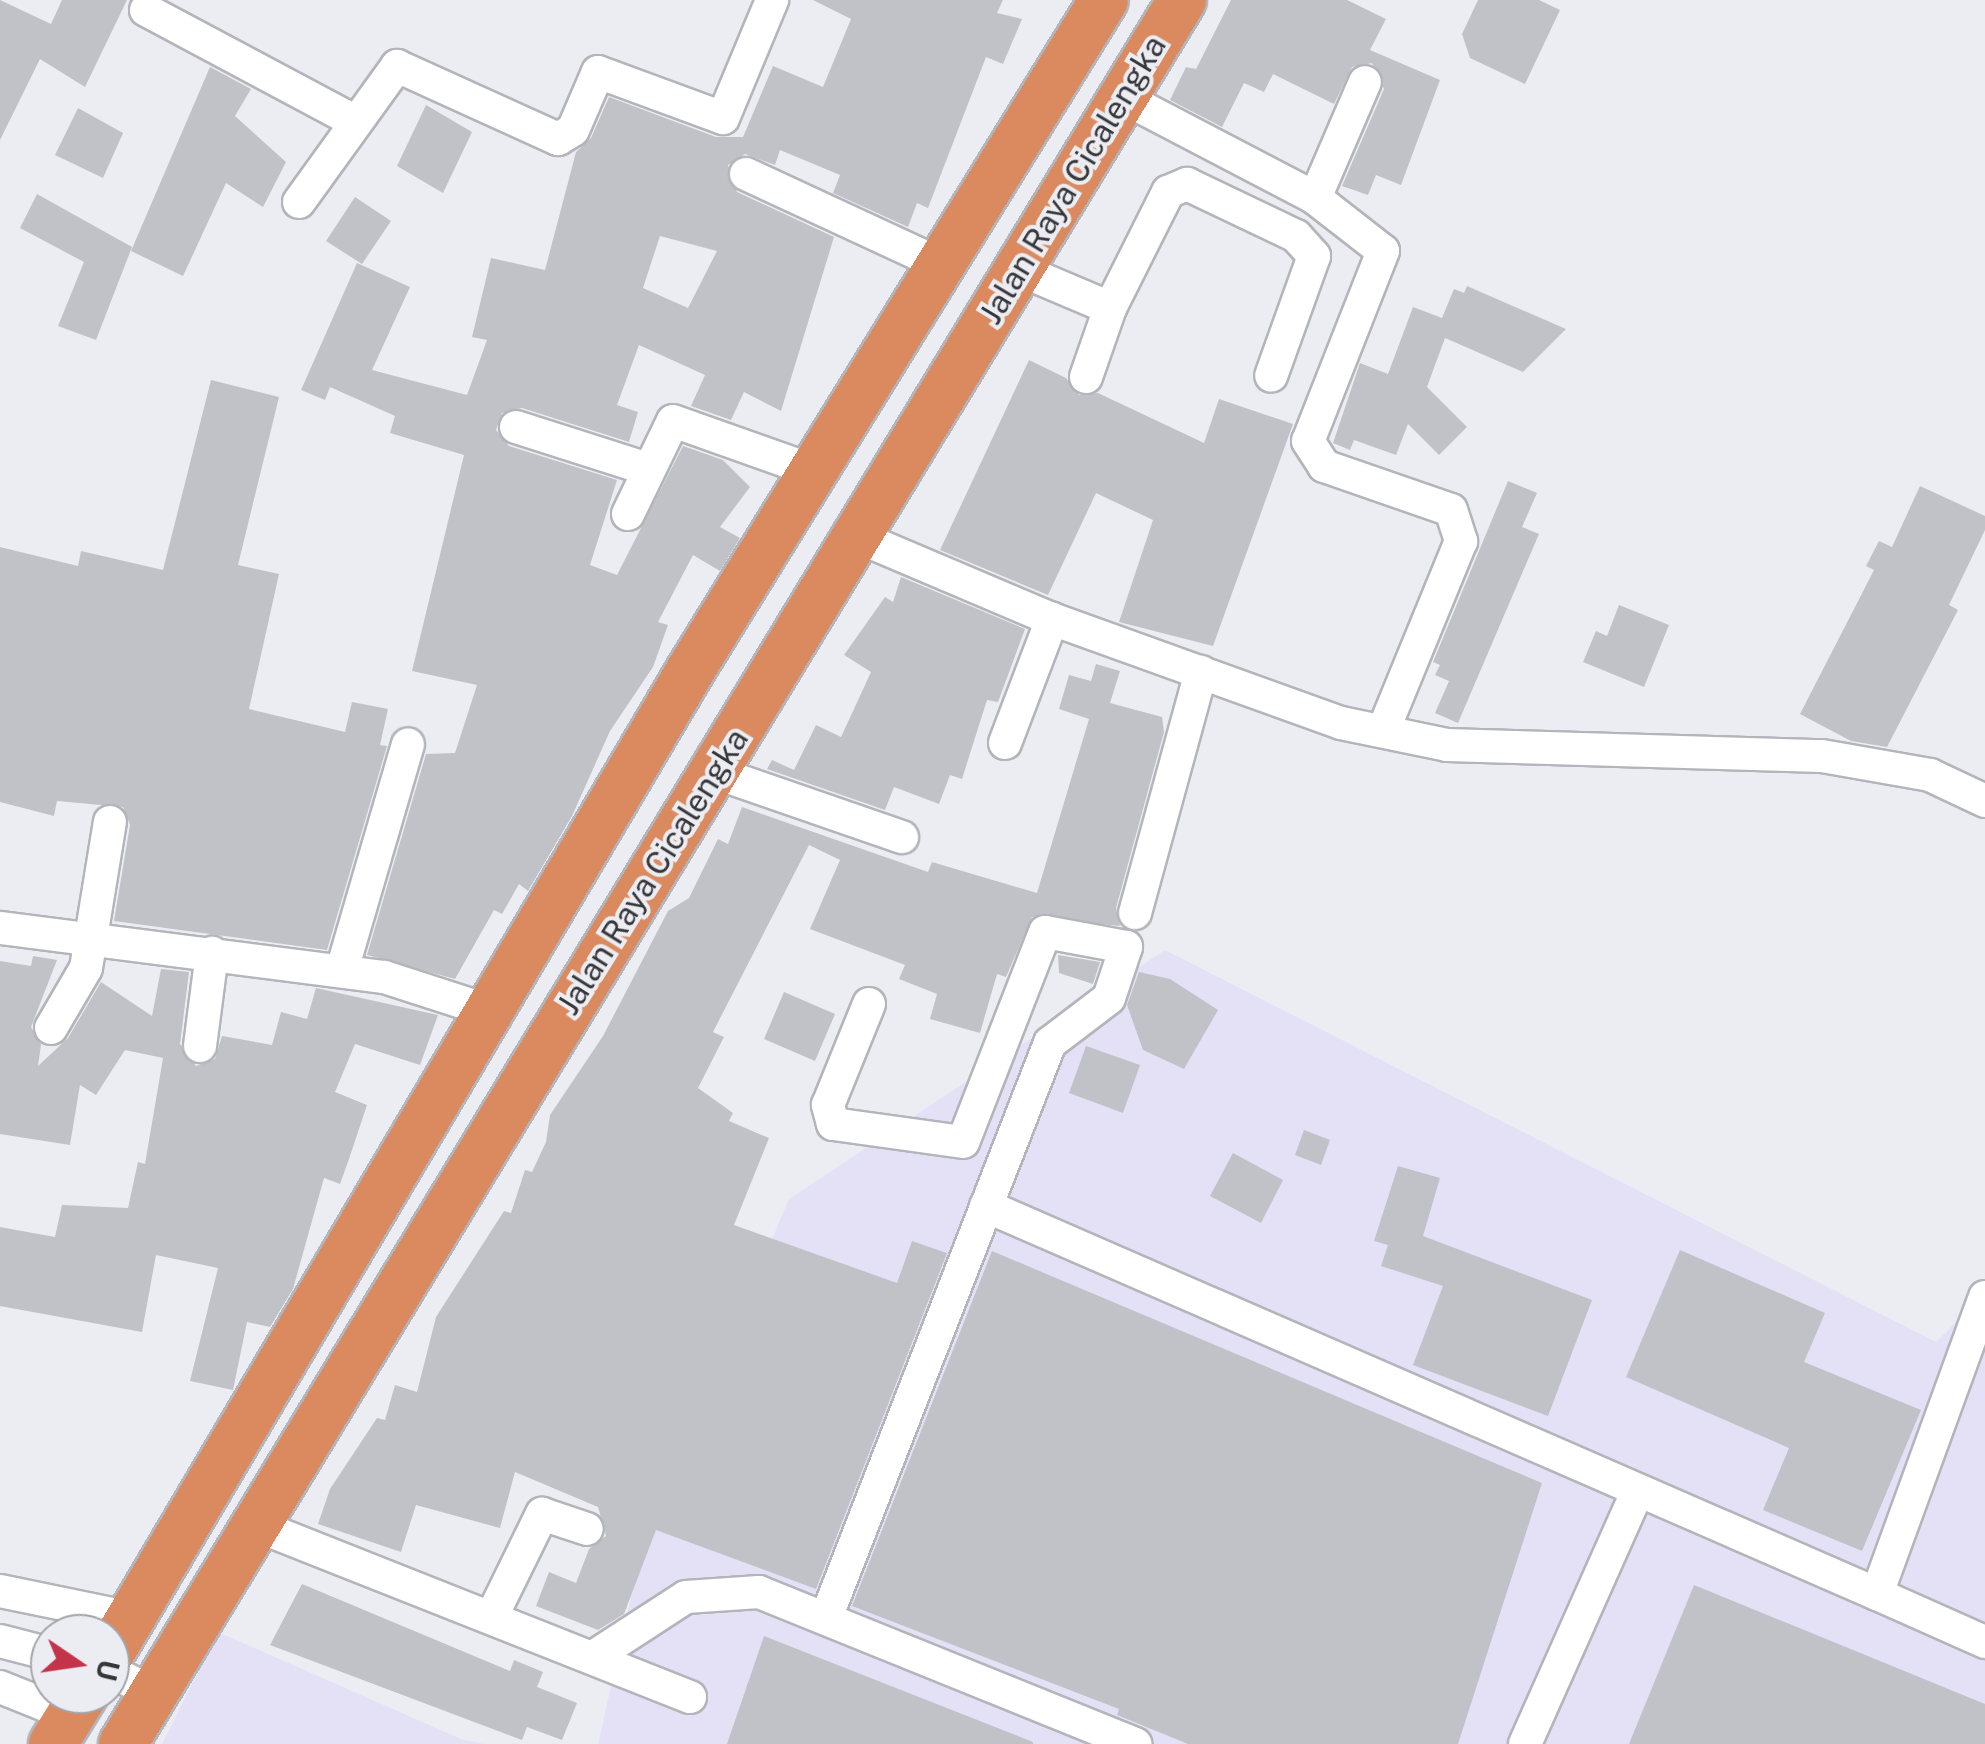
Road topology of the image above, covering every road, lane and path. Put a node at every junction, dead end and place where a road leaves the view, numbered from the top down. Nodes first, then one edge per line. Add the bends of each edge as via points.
1 (772, 0) edge
2 (1104, 0) edge
3 (1182, 0) edge
4 (146, 10) dead end
5 (1364, 82) dead end
6 (1122, 96) junction
7 (352, 120) junction
8 (746, 174) dead end
9 (1316, 198) junction
10 (298, 202) dead end
11 (940, 264) junction
12 (1018, 269) junction
13 (1110, 308) junction
14 (1271, 376) dead end
15 (1086, 378) dead end
16 (516, 427) dead end
17 (648, 469) junction
18 (817, 472) junction
19 (628, 514) dead end
20 (856, 536) junction
21 (1052, 619) junction
22 (690, 671) junction
23 (1201, 672) junction
24 (752, 710) junction
25 (1382, 730) junction
26 (408, 744) dead end
27 (1006, 744) dead end
28 (714, 772) junction
29 (1985, 801) edge
30 (110, 822) dead end
31 (902, 837) dead end
32 (1135, 913) dead end
33 (0, 928) edge
34 (92, 939) junction
35 (212, 953) junction
36 (342, 970) junction
37 (868, 1004) dead end
38 (487, 1010) junction
39 (51, 1028) dead end
40 (200, 1046) dead end
41 (986, 1206) junction
42 (1985, 1296) edge
43 (1637, 1492) junction
44 (254, 1524) junction
45 (587, 1529) dead end
46 (0, 1590) edge
47 (1877, 1594) junction
48 (63, 1614) edge
49 (492, 1616) junction
50 (826, 1618) junction
51 (130, 1621) edge
52 (0, 1642) edge
53 (1985, 1642) edge
54 (30, 1649) edge
55 (595, 1656) junction
56 (130, 1681) edge
57 (0, 1687) edge
58 (154, 1693) junction
59 (690, 1697) dead end
60 (69, 1718) edge
61 (123, 1744) edge
62 (1136, 1744) edge
63 (1525, 1744) edge

1 - 7 street via 723,118 598,72 572,130 558,139 398,66
2 - 11 highway, Jalan Raya Cicalengka
3 - 6 highway, Jalan Raya Cicalengka
4 - 7 street
5 - 9 street
6 - 9 street
6 - 12 highway, Jalan Raya Cicalengka
7 - 10 street
8 - 11 street
9 - 25 street via 1383,252 1308,441 1313,453 1324,466 1451,510 1459,522 1461,541
11 - 18 highway, Jalan Raya Cicalengka
12 - 13 street
12 - 20 highway, Jalan Raya Cicalengka
13 - 14 street via 1168,192 1187,184 1296,236 1314,256
13 - 15 street
16 - 17 street
17 - 18 street via 672,422
17 - 19 street
18 - 22 highway, Jalan Raya Cicalengka
20 - 21 street
20 - 24 highway, Jalan Raya Cicalengka
21 - 23 street
21 - 27 street
22 - 24 highway
22 - 38 highway, Jalan Raya Cicalengka
23 - 25 street
23 - 32 street
24 - 28 highway, Jalan Raya Cicalengka
25 - 29 street via 1447,746 1822,756 1930,774
26 - 36 street
28 - 31 street
28 - 44 highway, Jalan Raya Cicalengka
30 - 34 street
33 - 34 street
34 - 35 street
34 - 39 street via 80,982
35 - 36 street
35 - 40 street
36 - 38 street via 408,982
37 - 41 street via 828,1105 833,1124 963,1142 1045,932 1126,948 1109,998 1050,1043
38 - 51 highway, Jalan Raya Cicalengka
41 - 43 street
41 - 50 street
42 - 47 street
43 - 47 street
43 - 63 street
44 - 49 street
44 - 58 highway, Jalan Raya Cicalengka
45 - 49 street via 542,1514
46 - 48 street
47 - 53 street
49 - 55 street
50 - 55 street via 759,1592 706,1590
50 - 62 street
52 - 54 street
55 - 59 street
56 - 58 street
57 - 60 street
58 - 61 highway, Jalan Raya Cicalengka

